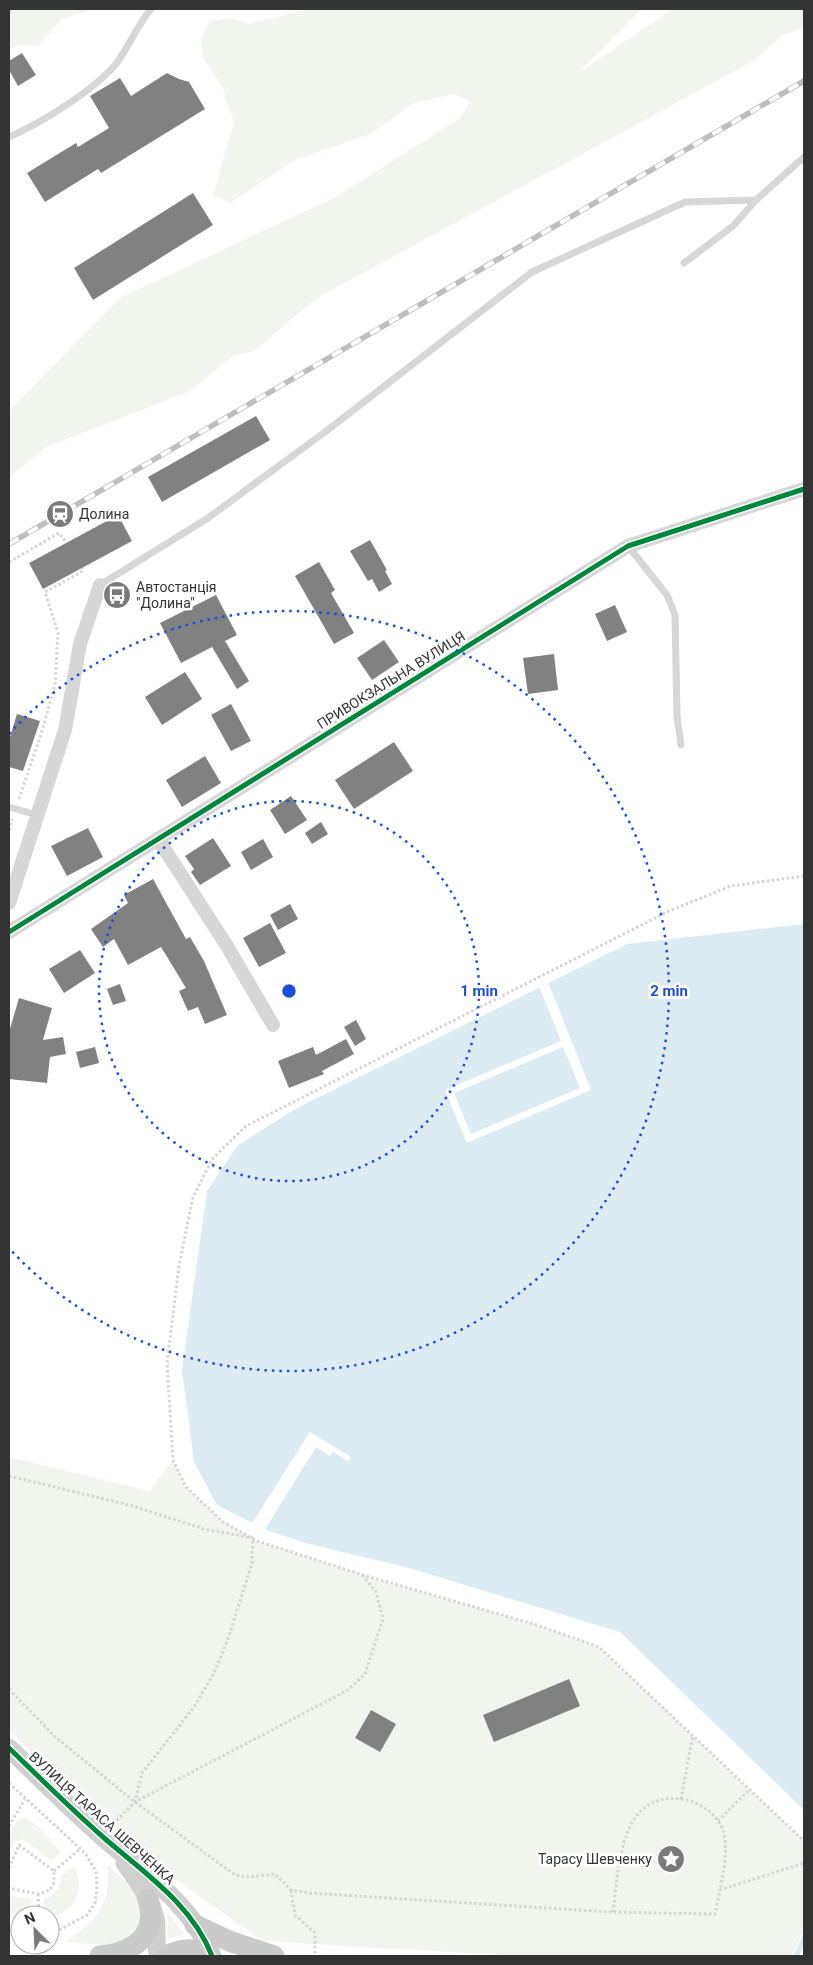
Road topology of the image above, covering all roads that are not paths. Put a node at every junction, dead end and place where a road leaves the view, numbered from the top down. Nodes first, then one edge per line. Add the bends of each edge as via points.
1 (151, 9) edge
2 (9, 137) edge
3 (804, 157) edge
4 (756, 200) junction
5 (684, 262) dead end
6 (804, 489) edge
7 (628, 546) junction
8 (100, 585) joint
9 (681, 745) dead end
10 (12, 808) edge
11 (36, 815) junction
12 (158, 839) junction
13 (9, 903) edge
14 (9, 932) edge
15 (272, 1025) dead end
16 (9, 1748) edge
17 (115, 1847) junction
18 (148, 1899) junction
19 (195, 1924) junction
20 (100, 1956) edge
21 (160, 1956) edge
22 (167, 1956) edge
23 (211, 1956) edge
24 (274, 1956) edge

1 - 2 lane via 116,64 96,84 31,127
3 - 4 lane
4 - 5 lane via 733,226
4 - 8 lane via 685,202 532,272 208,518
6 - 7 street, ПРИВОКЗАЛЬНА ВУЛИЦЯ
7 - 9 lane via 667,595 674,615
7 - 12 street, ПРИВОКЗАЛЬНА ВУЛИЦЯ
8 - 11 street via 80,644 65,730
10 - 11 lane
11 - 13 street
12 - 14 street, ПРИВОКЗАЛЬНА ВУЛИЦЯ
12 - 15 street via 227,946
16 - 17 street, ВУЛИЦЯ ТАРАСА ШЕВЧЕНКА
17 - 18 street, ВУЛИЦЯ ТАРАСА ШЕВЧЕНКА
17 - 19 street, ВУЛИЦЯ ТАРАСА ШЕВЧЕНКА via 158,1883
18 - 20 main road via 152,1918 143,1938 128,1950
18 - 21 street, ВУЛИЦЯ ТАРАСА ШЕВЧЕНКА via 156,1921 156,1948
19 - 23 street, ВУЛИЦЯ ТАРАСА ШЕВЧЕНКА
19 - 24 main road via 220,1937
22 - 23 main road via 190,1950

